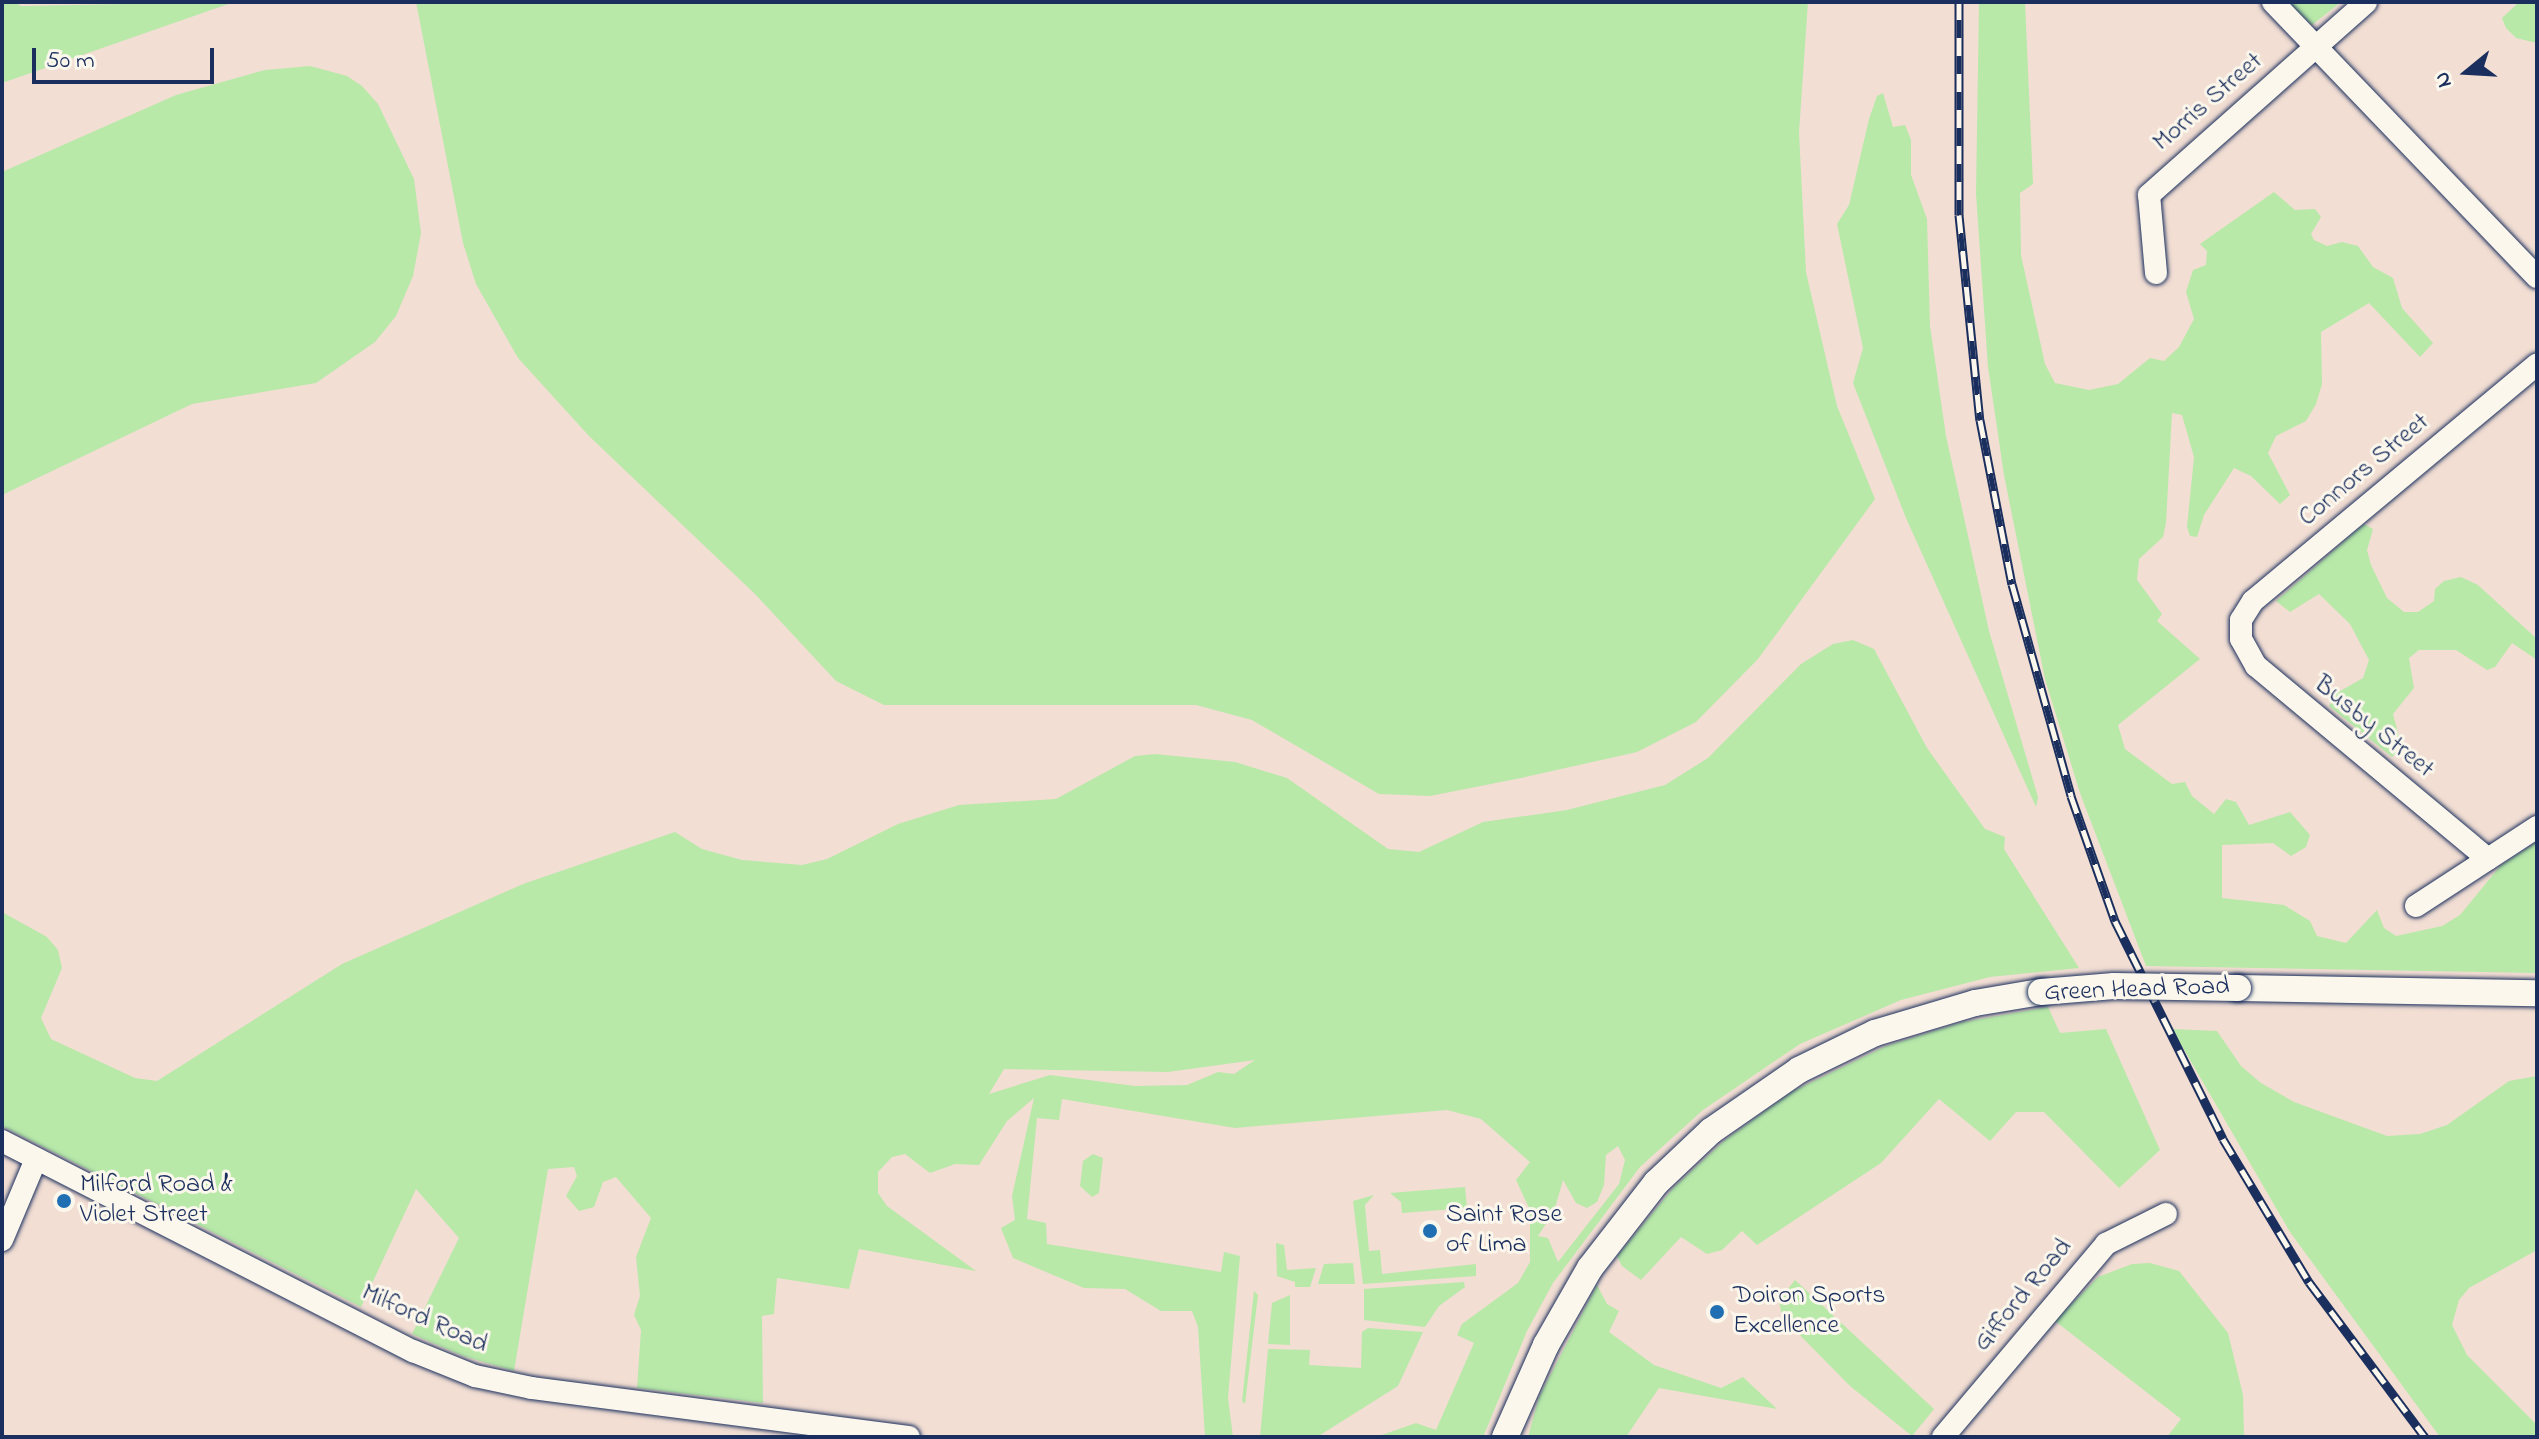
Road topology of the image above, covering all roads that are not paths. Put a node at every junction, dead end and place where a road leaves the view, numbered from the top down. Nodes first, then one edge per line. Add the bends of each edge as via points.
1 (2273, 2) edge
2 (2366, 2) edge
3 (2313, 48) junction
4 (2156, 273) dead end
5 (2537, 277) edge
6 (2537, 364) edge
7 (2240, 629) joint
8 (2537, 827) edge
9 (2488, 859) junction
10 (2416, 906) dead end
11 (2537, 993) edge
12 (2, 1141) edge
13 (36, 1159) junction
14 (2166, 1214) dead end
15 (2, 1240) edge
16 (909, 1437) edge
17 (1505, 1437) edge
18 (1943, 1437) edge

1 - 3 street
2 - 3 street, Morris Street
3 - 4 street, Morris Street via 2149,195
3 - 5 street
6 - 7 street, Connors Street via 2253,601
7 - 9 street, Busby Street via 2246,652 2270,680
8 - 9 street
9 - 10 street
11 - 17 street, Green Head Road, bridge via 2114,986 1975,1003 1875,1033 1799,1070 1711,1131 1656,1183 1590,1268 1546,1345
12 - 13 street, Milford Road
13 - 15 street
13 - 16 street, Milford Road via 413,1351 475,1376
14 - 18 street, Gifford Road via 2106,1244

